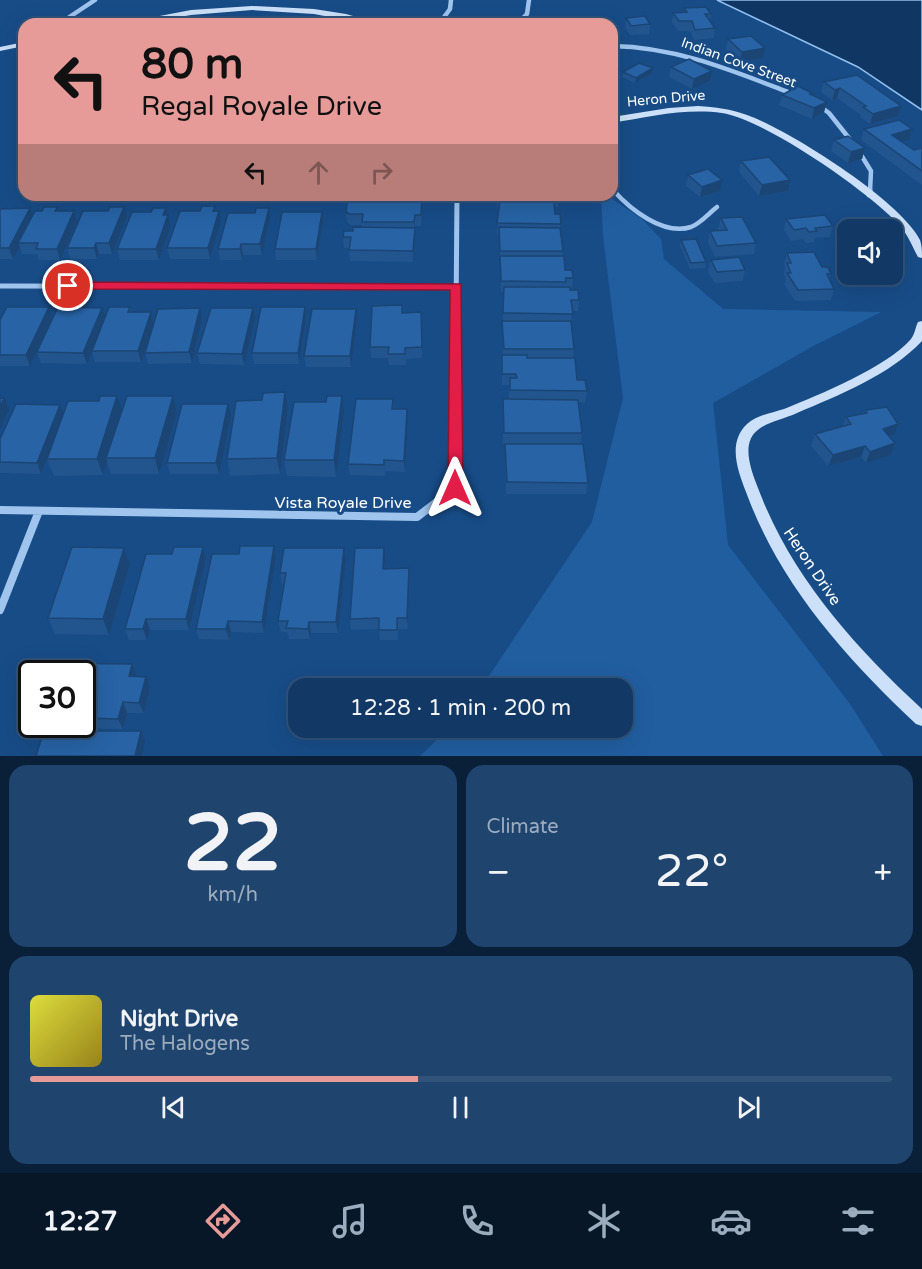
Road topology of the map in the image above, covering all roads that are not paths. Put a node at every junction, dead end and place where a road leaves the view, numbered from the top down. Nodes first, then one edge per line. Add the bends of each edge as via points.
1 (95, 0) edge
2 (451, 0) edge
3 (529, 0) edge
4 (68, 18) edge
5 (156, 18) edge
6 (353, 18) edge
7 (443, 18) edge
8 (523, 18) edge
9 (18, 45) edge
10 (618, 46) edge
11 (0, 49) edge
12 (796, 95) edge
13 (814, 103) edge
14 (618, 119) edge
15 (869, 195) junction
16 (618, 196) edge
17 (457, 201) edge
18 (717, 207) dead end
19 (922, 255) edge
20 (0, 286) edge
21 (456, 286) junction
22 (922, 325) edge
23 (0, 510) edge
24 (39, 511) junction
25 (0, 610) edge
26 (922, 719) edge

1 - 4 street
2 - 7 street
3 - 8 street
5 - 6 street via 193,10 254,6 314,8
9 - 11 street
10 - 12 street, Indian Cove Street via 676,51
13 - 15 street, Indian Cove Street via 829,113 871,166 873,181
14 - 15 street, Heron Drive via 659,112 716,110 744,116 843,174
15 - 19 street, Heron Drive via 900,220
16 - 18 lane via 659,225 681,229 692,227
17 - 21 street, Vista Royale Drive
20 - 21 street
21 - 24 street, Vista Royale Drive via 455,488 417,517
22 - 26 street, Heron Drive via 918,338 901,353 835,392 752,427 742,440 742,459 755,500 778,548 810,596 853,650
23 - 24 street, Vista Royale Drive
24 - 25 street

